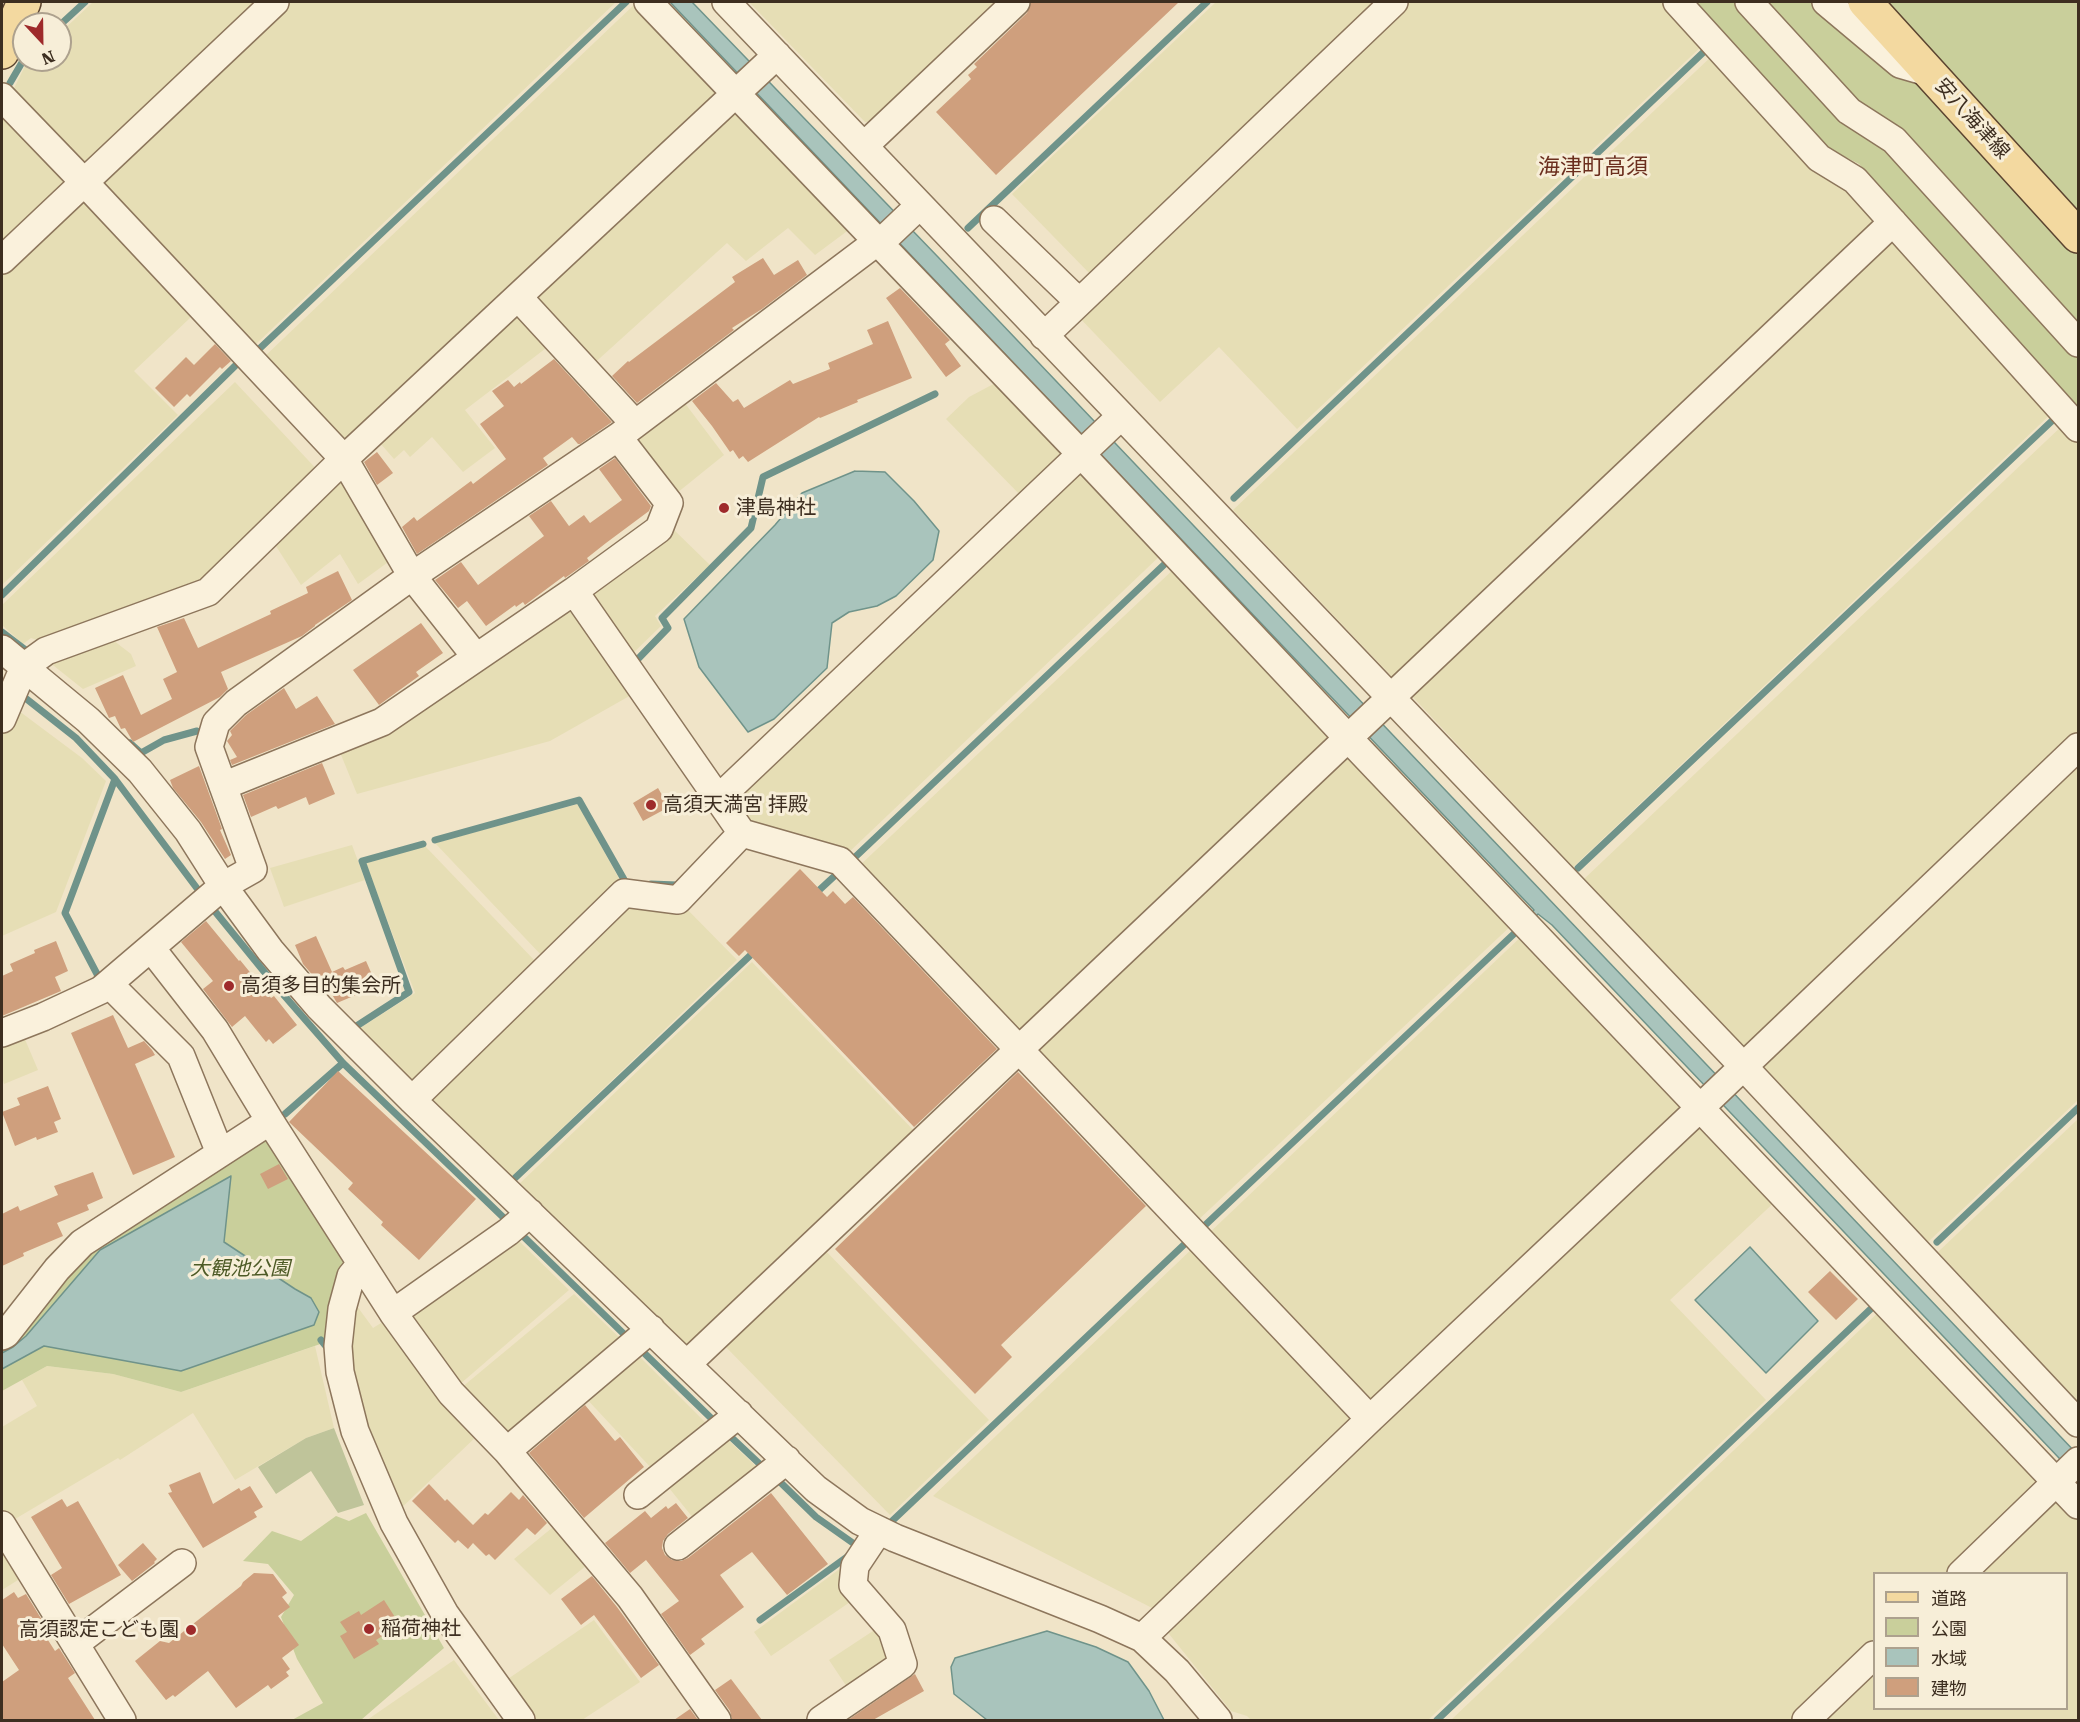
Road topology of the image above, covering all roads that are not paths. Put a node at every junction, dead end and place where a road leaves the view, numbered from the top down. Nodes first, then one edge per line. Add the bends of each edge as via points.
1 (275, 2) edge
2 (648, 2) edge
3 (726, 2) edge
4 (1016, 2) edge
5 (1394, 2) edge
6 (1677, 2) edge
7 (1749, 2) edge
8 (1826, 2) edge
9 (1866, 2) edge
10 (20, 4) edge
11 (2, 52) edge
12 (773, 58) junction
13 (1931, 73) junction
14 (740, 90) junction
15 (2, 97) edge
16 (864, 146) junction
17 (84, 182) junction
18 (913, 211) junction
19 (994, 220) dead end
20 (1893, 222) junction
21 (2079, 236) edge
22 (881, 240) junction
23 (2, 260) edge
24 (518, 297) junction
25 (1079, 302) junction
26 (1044, 336) junction
27 (2079, 343) edge
28 (1115, 421) junction
29 (2079, 428) edge
30 (626, 430) junction
31 (1084, 451) junction
32 (344, 459) junction
33 (412, 576) junction
34 (574, 591) junction
35 (2, 649) edge
36 (476, 657) junction
37 (24, 667) junction
38 (2, 719) edge
39 (1367, 719) junction
40 (2079, 747) edge
41 (224, 786) junction
42 (719, 798) junction
43 (742, 833) junction
44 (223, 886) junction
45 (151, 948) junction
46 (109, 984) junction
47 (2, 1033) edge
48 (1018, 1050) junction
49 (1721, 1088) junction
50 (412, 1100) junction
51 (270, 1120) junction
52 (220, 1153) junction
53 (530, 1213) junction
54 (361, 1264) junction
55 (393, 1313) junction
56 (651, 1329) junction
57 (2, 1336) edge
58 (687, 1364) junction
59 (739, 1414) junction
60 (1370, 1419) junction
61 (2079, 1423) edge
62 (507, 1451) junction
63 (787, 1460) junction
64 (2068, 1472) edge
65 (638, 1495) dead end
66 (2079, 1505) edge
67 (2, 1525) edge
68 (879, 1530) junction
69 (678, 1546) dead end
70 (182, 1563) dead end
71 (1962, 1572) edge
72 (1142, 1638) junction
73 (75, 1644) junction
74 (1873, 1657) edge
75 (122, 1720) edge
76 (521, 1720) edge
77 (717, 1720) edge
78 (821, 1720) edge
79 (1218, 1720) edge
80 (1806, 1720) edge

1 - 17 street
2 - 14 street
3 - 12 street
4 - 16 street
5 - 25 street
6 - 20 street via 1819,158 1855,180
7 - 27 street via 1850,111 1894,140
8 - 13 street via 1900,64
9 - 13 main road, 安八海津線
10 - 11 main road
12 - 14 street
12 - 16 street
13 - 21 main road, 安八海津線
14 - 22 street
14 - 24 street
15 - 17 street
16 - 18 street
17 - 23 street
17 - 32 street
18 - 22 street
18 - 26 street
19 - 25 street
20 - 29 street
20 - 39 street
22 - 30 street
22 - 31 street
24 - 30 street
24 - 32 street
25 - 26 street
26 - 28 street
28 - 31 street
28 - 39 street
30 - 33 street
30 - 34 street via 669,503 658,529
31 - 39 street
31 - 42 street
32 - 33 street
32 - 37 street via 208,592 46,651
33 - 36 street
33 - 41 street via 236,703 216,723 209,747
34 - 36 street
34 - 42 street
35 - 37 street
36 - 41 street via 382,722
37 - 38 street
37 - 44 street via 88,720 140,771 188,831
39 - 48 street
39 - 49 street
39 - 49 street
40 - 49 street
41 - 44 street via 253,869
42 - 43 street
43 - 48 street via 840,861
43 - 50 street via 678,900 624,893
44 - 45 street
44 - 50 street via 319,1007
45 - 46 street
45 - 51 street via 215,1030
46 - 47 street
46 - 52 street via 181,1056
48 - 58 street
48 - 60 street
49 - 60 street
49 - 61 street
49 - 64 street
50 - 53 street
51 - 52 street
51 - 54 street
52 - 57 street via 81,1243
53 - 55 street
53 - 56 street
54 - 55 street
54 - 76 street via 351,1276 338,1347 355,1431 394,1523 445,1614
55 - 62 street via 451,1393
56 - 58 street
56 - 62 street
58 - 59 street
59 - 63 street
59 - 65 street
60 - 72 street
62 - 77 street via 630,1597
63 - 68 street via 816,1489
63 - 69 street
64 - 66 street
64 - 71 street
67 - 73 street
68 - 72 street
68 - 78 street via 855,1566 854,1585 892,1630 903,1664
70 - 73 street
72 - 79 street via 1177,1671
73 - 75 street
74 - 80 street

